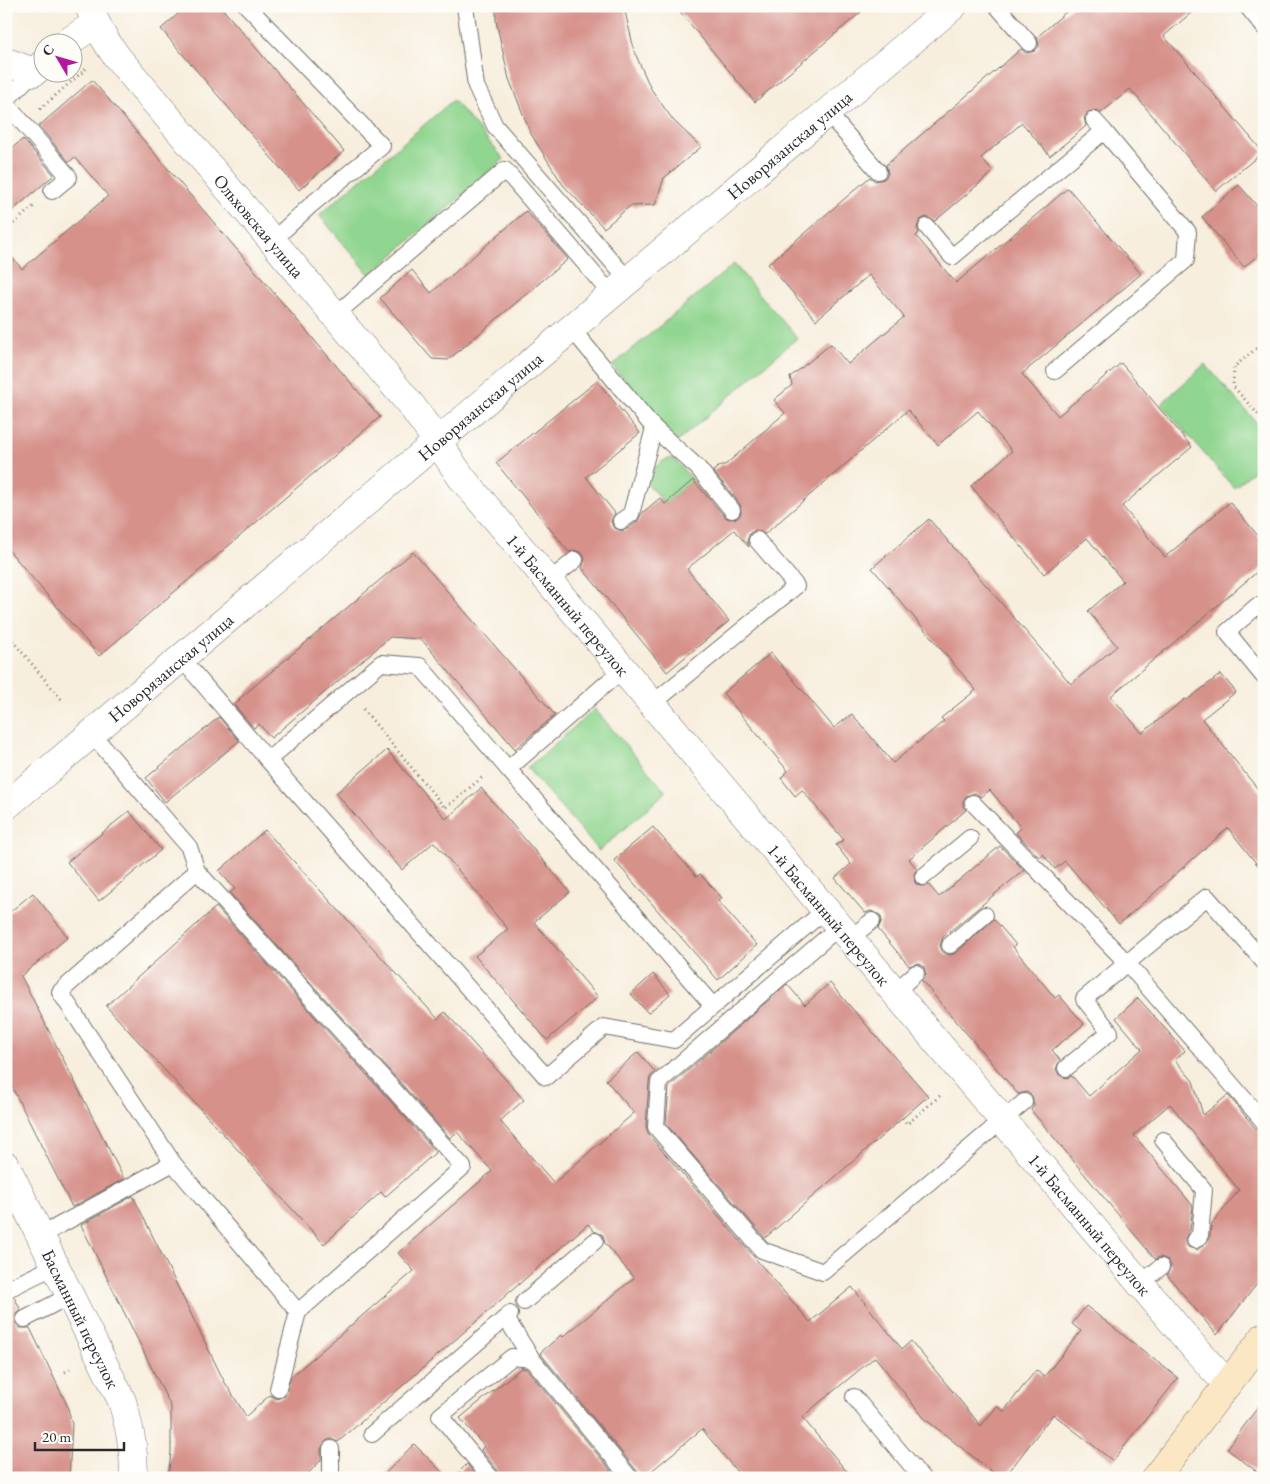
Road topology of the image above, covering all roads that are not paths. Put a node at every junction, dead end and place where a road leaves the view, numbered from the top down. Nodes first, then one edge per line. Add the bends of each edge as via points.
1 (247, 6) edge
2 (465, 6) edge
3 (953, 6) edge
4 (997, 6) edge
5 (1247, 6) edge
6 (92, 15) edge
7 (1264, 27) edge
8 (77, 32) edge
9 (1029, 43) dead end
10 (6, 62) edge
11 (32, 67) edge
12 (32, 74) edge
13 (6, 101) edge
14 (827, 112) junction
15 (878, 171) dead end
16 (52, 191) road end
17 (926, 227) dead end
18 (272, 241) junction
19 (619, 287) junction
20 (335, 315) junction
21 (571, 328) junction
22 (1055, 371) dead end
23 (654, 428) junction
24 (437, 441) junction
25 (732, 510) dead end
26 (621, 521) dead end
27 (757, 540) dead end
28 (575, 560) dead end
29 (549, 581) junction
30 (1257, 606) dead end
31 (181, 658) junction
32 (623, 670) junction
33 (1264, 677) edge
34 (652, 704) junction
35 (92, 734) junction
36 (268, 760) junction
37 (505, 766) junction
38 (973, 803) dead end
39 (6, 806) edge
40 (970, 838) dead end
41 (196, 871) junction
42 (923, 877) dead end
43 (985, 915) dead end
44 (872, 921) dead end
45 (838, 924) junction
46 (950, 945) dead end
47 (1264, 962) edge
48 (1127, 963) junction
49 (916, 974) dead end
50 (895, 992) junction
51 (713, 1006) junction
52 (1066, 1068) dead end
53 (1024, 1102) dead end
54 (1003, 1120) junction
55 (1264, 1122) edge
56 (1163, 1140) dead end
57 (173, 1163) junction
58 (6, 1166) edge
59 (40, 1236) junction
60 (595, 1240) dead end
61 (1195, 1240) dead end
62 (55, 1266) junction
63 (6, 1290) edge
64 (69, 1296) junction
65 (524, 1302) dead end
66 (298, 1312) junction
67 (25, 1319) dead end
68 (1264, 1337) edge
69 (532, 1360) junction
70 (1227, 1384) junction
71 (278, 1389) dead end
72 (854, 1397) dead end
73 (372, 1434) dead end
74 (331, 1449) dead end
75 (134, 1478) edge
76 (331, 1478) edge
77 (491, 1478) edge
78 (630, 1478) edge
79 (922, 1478) edge
80 (1155, 1478) edge

1 - 18 lane via 382,146
2 - 19 lane via 476,86 495,126
3 - 14 street, Новорязанская улица
4 - 9 lane
5 - 7 lane
6 - 8 street
6 - 18 street, Ольховская улица via 105,42
10 - 11 street
12 - 13 lane
13 - 16 lane via 69,177
14 - 15 lane
14 - 19 street, Новорязанская улица
17 - 22 lane via 952,257 1099,126 1188,232 1186,260
18 - 20 street, Ольховская улица
19 - 20 lane via 505,170
19 - 21 street, Новорязанская улица
20 - 24 street, Ольховская улица
21 - 23 lane
21 - 24 street, Новорязанская улица
23 - 25 lane via 698,468
23 - 26 lane via 631,514
24 - 29 street, 1-й Басманный переулок via 461,477
24 - 31 street, Новорязанская улица
27 - 34 lane via 796,586
28 - 29 lane
29 - 32 street, 1-й Басманный переулок
30 - 33 lane via 1227,632
31 - 35 street, Новорязанская улица
31 - 36 lane
32 - 34 street, 1-й Басманный переулок
32 - 37 lane
34 - 45 street, 1-й Басманный переулок
35 - 39 street, Новорязанская улица
35 - 41 lane via 190,847
36 - 37 lane via 381,663 420,666
36 - 51 lane via 546,1078 604,1027 674,1040
37 - 51 lane
38 - 48 lane
40 - 42 lane
41 - 57 lane via 60,992
41 - 66 lane via 463,1167
43 - 46 lane
44 - 45 lane
45 - 50 street, 1-й Басманный переулок
45 - 51 lane
45 - 54 lane via 659,1082 656,1127 762,1250 823,1272
47 - 48 lane via 1207,897
48 - 52 lane via 1084,999 1110,1032
48 - 55 lane
49 - 50 lane
50 - 54 street, 1-й Басманный переулок
53 - 54 lane
54 - 70 street, 1-й Басманный переулок via 1151,1275 1197,1351
56 - 61 lane via 1204,1190 1200,1235
57 - 59 lane
57 - 66 lane
58 - 59 street, Басманный переулок
59 - 62 street, Басманный переулок
60 - 65 lane
62 - 63 lane
62 - 64 street, Басманный переулок
64 - 67 lane
64 - 75 street, Басманный переулок via 122,1401 130,1429
66 - 71 lane
68 - 70 main road
69 - 73 lane via 508,1316
69 - 77 lane via 512,1357 440,1416
69 - 78 lane
70 - 80 main road
72 - 79 lane
74 - 76 lane

